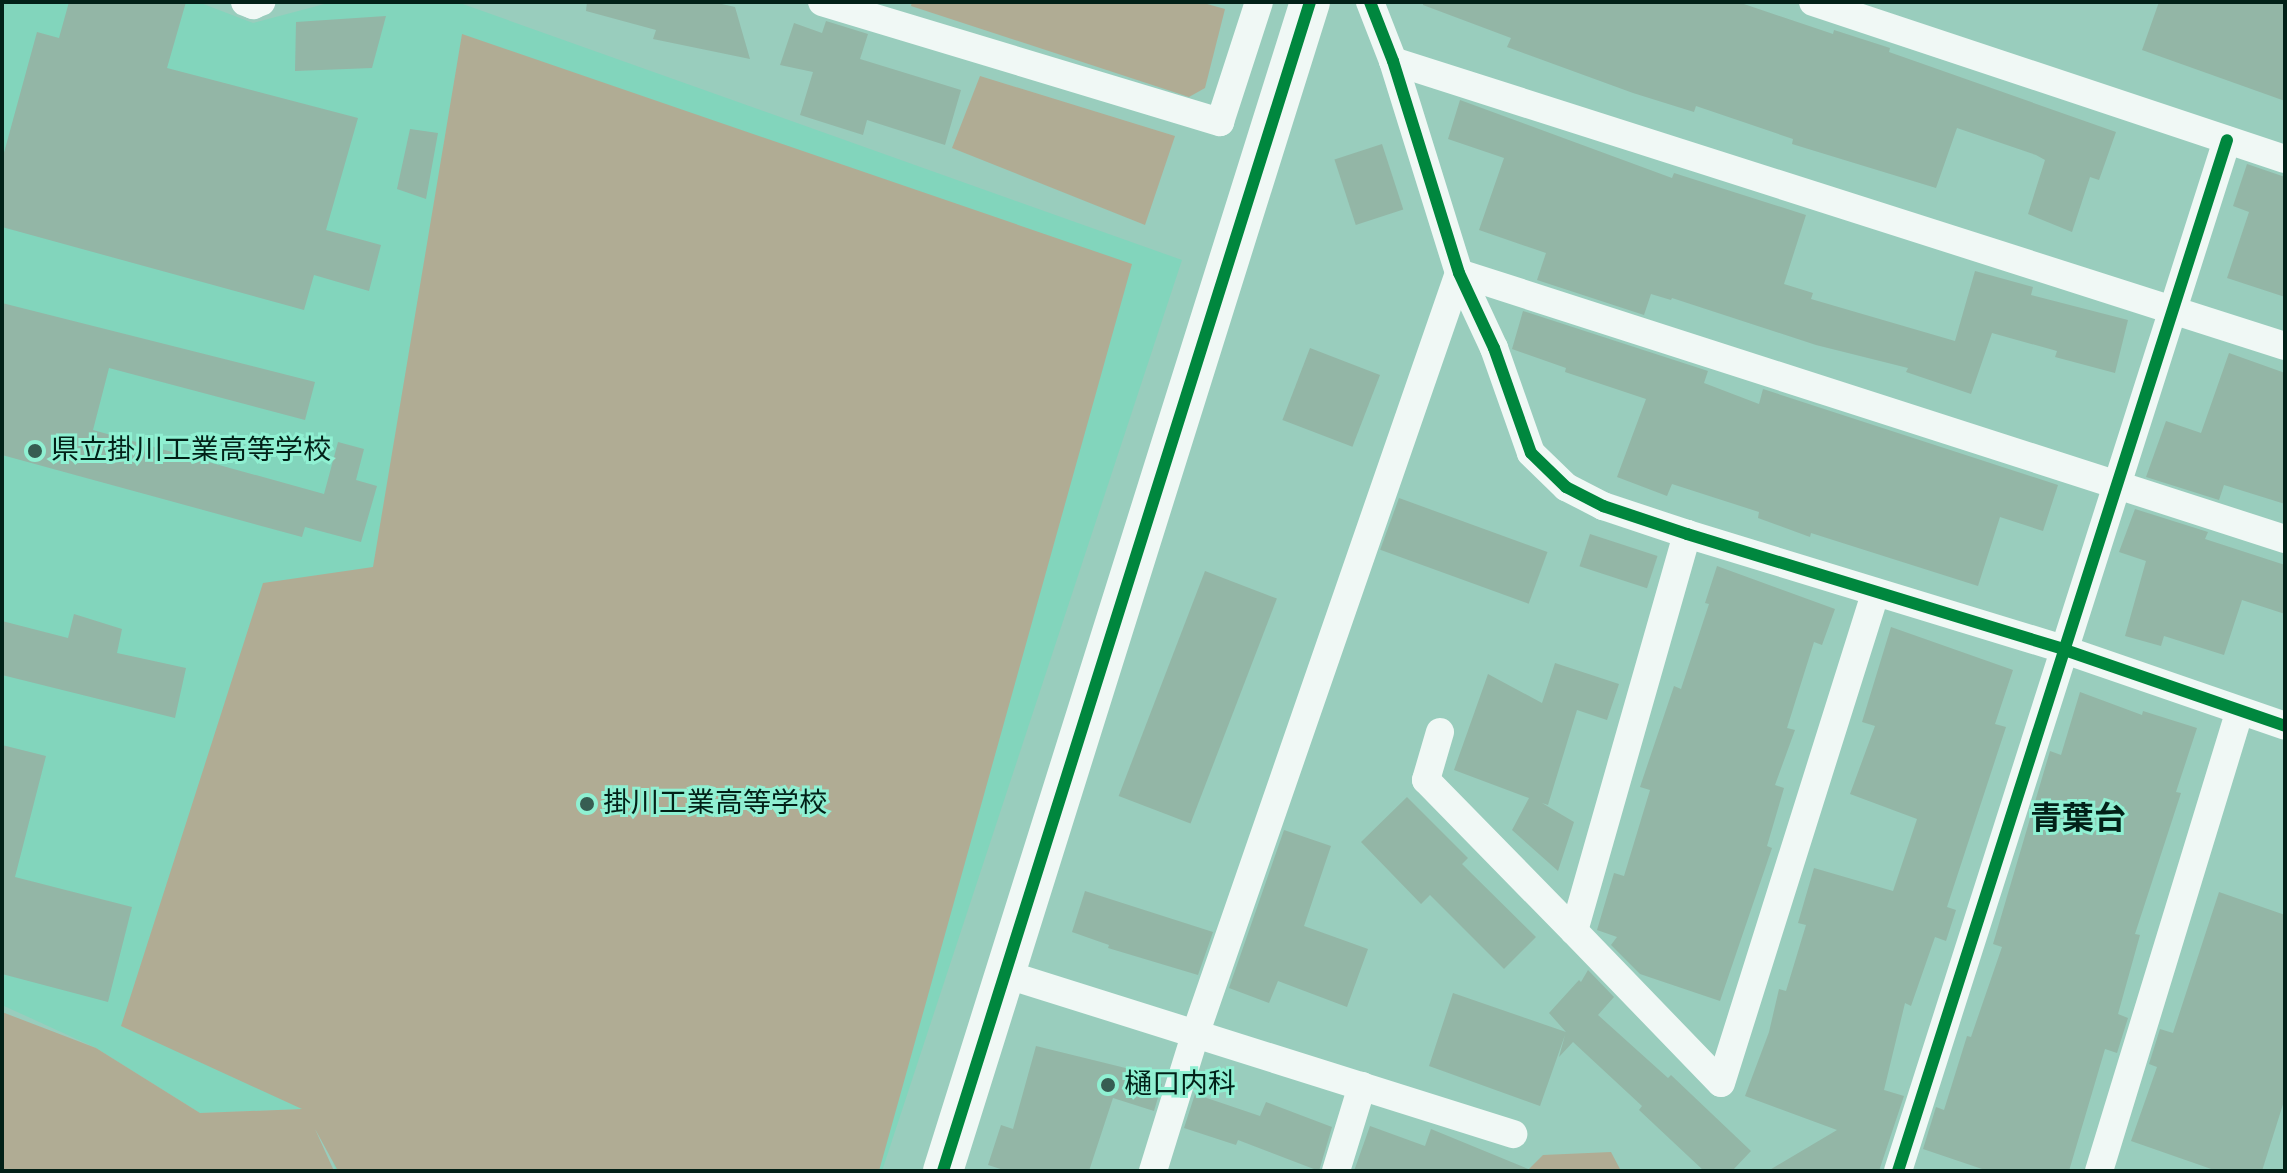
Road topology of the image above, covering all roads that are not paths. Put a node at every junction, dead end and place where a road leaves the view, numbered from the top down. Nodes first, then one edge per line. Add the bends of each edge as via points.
1 (245, 2) edge
2 (261, 2) edge
3 (822, 2) edge
4 (1259, 2) edge
5 (1310, 2) edge
6 (1370, 2) edge
7 (1813, 2) edge
8 (1878, 12) edge
9 (1393, 61) junction
10 (2227, 140) junction
11 (2285, 159) edge
12 (1459, 273) junction
13 (2172, 309) junction
14 (2285, 346) edge
15 (2116, 483) junction
16 (1687, 534) junction
17 (2285, 539) edge
18 (1875, 594) junction
19 (2062, 649) junction
20 (2240, 711) junction
21 (2285, 726) edge
22 (1440, 732) dead end
23 (1574, 931) junction
24 (1005, 974) junction
25 (1196, 1032) junction
26 (1362, 1086) junction
27 (1513, 1134) dead end
28 (943, 1171) edge
29 (1153, 1171) edge
30 (1336, 1171) edge
31 (1898, 1171) edge
32 (2099, 1171) edge

1 - 2 street
3 - 4 street via 1220,122
5 - 24 street
6 - 9 street
7 - 8 street
8 - 10 street
9 - 12 street
9 - 13 street
10 - 11 street
10 - 13 street
12 - 15 street
12 - 16 street via 1494,348 1531,453 1566,487 1603,506
12 - 25 street
13 - 14 street
13 - 15 street
15 - 17 street
15 - 19 street
16 - 18 street
16 - 23 street
18 - 19 street
18 - 23 street via 1721,1083
19 - 20 street
19 - 31 street
20 - 21 street
20 - 32 street
22 - 23 street via 1426,780
24 - 25 street
24 - 28 street
25 - 26 street
25 - 29 street
26 - 27 street
26 - 30 street

